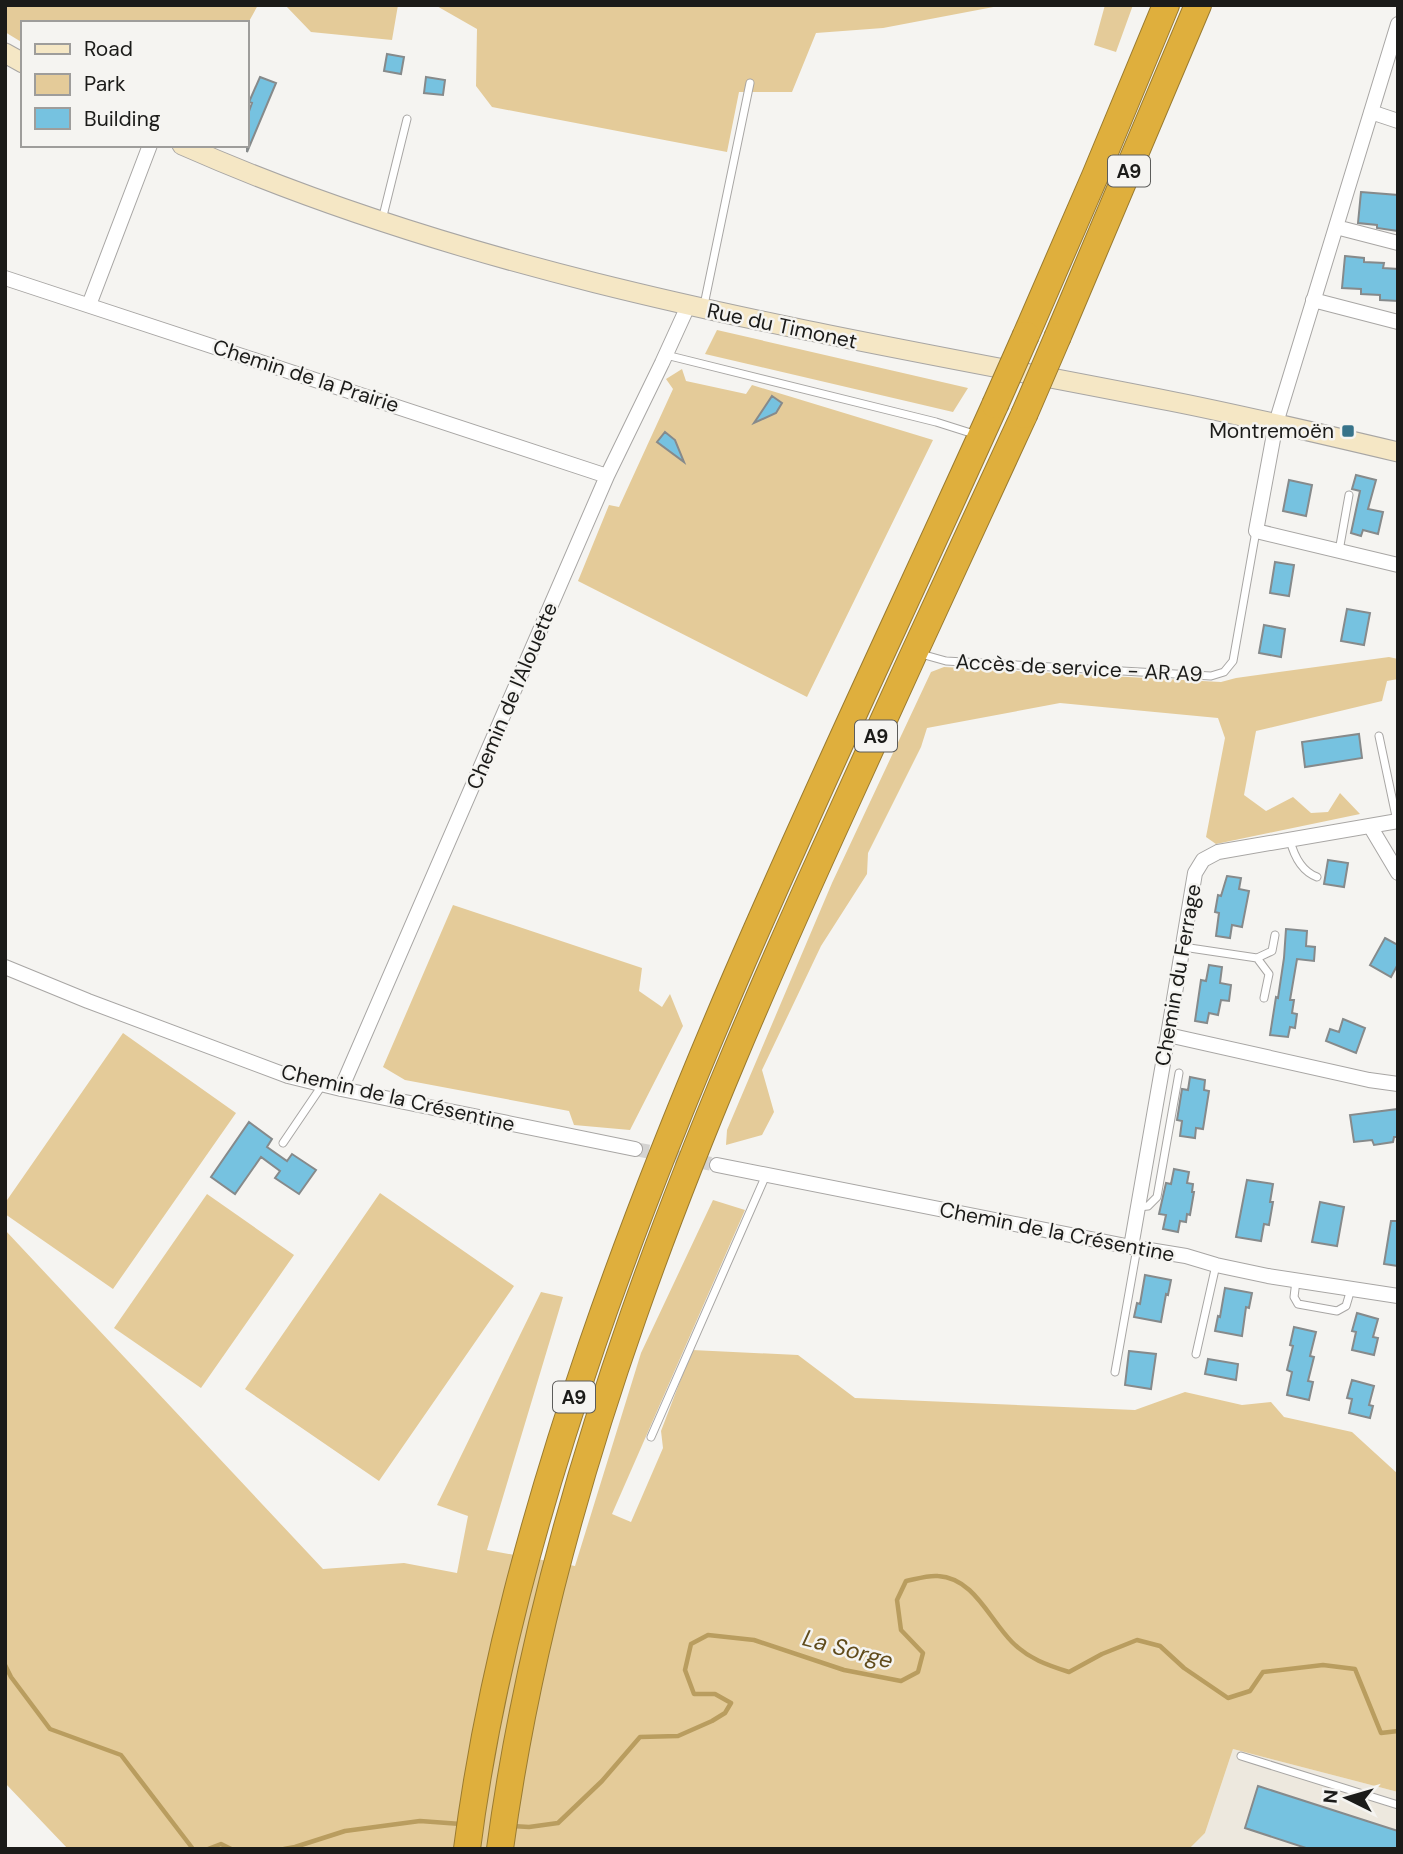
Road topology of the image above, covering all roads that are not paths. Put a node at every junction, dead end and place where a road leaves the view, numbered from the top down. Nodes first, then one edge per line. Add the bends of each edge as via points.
1 (1166, 5) edge
2 (1198, 5) edge
3 (1398, 24) edge
4 (5, 53) edge
5 (21, 63) edge
6 (750, 83) dead end
7 (1371, 113) junction
8 (407, 118) dead end
9 (1397, 118) edge
10 (148, 147) edge
11 (186, 147) edge
12 (381, 222) junction
13 (1336, 227) junction
14 (1398, 243) edge
15 (5, 278) edge
16 (1313, 300) junction
17 (89, 305) junction
18 (695, 307) junction
19 (1398, 322) edge
20 (666, 355) junction
21 (1276, 423) junction
22 (981, 436) junction
23 (1398, 452) edge
24 (607, 476) junction
25 (1349, 495) dead end
26 (1255, 531) junction
27 (1339, 551) junction
28 (1398, 565) edge
29 (915, 652) junction
30 (1379, 736) dead end
31 (1397, 821) edge
32 (1370, 826) junction
33 (1290, 840) junction
34 (1398, 873) edge
35 (1317, 877) dead end
36 (1275, 935) dead end
37 (1183, 947) junction
38 (1256, 958) junction
39 (5, 967) edge
40 (1264, 998) dead end
41 (1168, 1035) junction
42 (1179, 1073) dead end
43 (323, 1084) junction
44 (1398, 1084) edge
45 (341, 1089) junction
46 (283, 1143) dead end
47 (635, 1149) tunnel mouth
48 (717, 1165) tunnel mouth
49 (766, 1175) junction
50 (1138, 1207) junction
51 (1134, 1247) junction
52 (1216, 1265) junction
53 (1296, 1280) junction
54 (1351, 1289) junction
55 (1398, 1296) edge
56 (1196, 1354) dead end
57 (1115, 1372) dead end
58 (651, 1437) dead end
59 (1241, 1756) dead end
60 (1398, 1805) edge
61 (467, 1849) edge
62 (500, 1849) edge

1 - 22 highway, A9, bridge
2 - 29 highway, A9, bridge via 1024,415
3 - 7 street
4 - 5 main road
6 - 18 lane
7 - 9 street
7 - 13 street
8 - 12 lane
10 - 17 street
11 - 12 main road, Rue du Timonet
12 - 18 main road, Rue du Timonet via 588,282
13 - 14 street
13 - 16 street
15 - 17 street, Chemin de la Prairie
16 - 19 street
16 - 21 street
17 - 24 street, Chemin de la Prairie
18 - 20 street, Chemin de l'Alouette
18 - 21 main road, Rue du Timonet
20 - 22 lane
20 - 24 street, Chemin de l'Alouette
21 - 23 main road, Rue du Timonet
21 - 26 street
22 - 61 highway, A9 via 775,885 626,1248 552,1467 519,1584
24 - 45 street, Chemin de l'Alouette
25 - 27 lane
26 - 27 street
26 - 29 lane, Accès de service - AR A9 via 1233,662 1224,672 1211,676 946,661
27 - 28 street
29 - 62 highway, A9 via 762,989 636,1308 597,1424 538,1641
30 - 31 lane
31 - 32 street, Chemin du Ferrage
32 - 33 street, Chemin du Ferrage
32 - 34 street
33 - 35 lane via 1301,866
33 - 37 street, Chemin du Ferrage via 1218,852 1203,860 1195,873
36 - 38 lane via 1272,951
37 - 38 lane
37 - 41 street, Chemin du Ferrage
38 - 40 lane via 1269,974
39 - 43 street, Chemin de la Crésentine via 288,1076
41 - 44 street
41 - 50 street, Chemin du Ferrage
42 - 50 lane via 1157,1197 1148,1206
43 - 45 street, Chemin de la Crésentine
43 - 46 lane
45 - 47 street, Chemin de la Crésentine
48 - 49 street, Chemin de la Crésentine
49 - 51 street, Chemin de la Crésentine
49 - 58 lane
50 - 51 street, Chemin du Ferrage
51 - 52 street, Chemin de la Crésentine
51 - 57 lane
52 - 53 street, Chemin de la Crésentine
52 - 56 lane
53 - 54 street, Chemin de la Crésentine
53 - 54 lane via 1298,1304 1337,1311 1346,1306
54 - 55 street, Chemin de la Crésentine
59 - 60 lane

